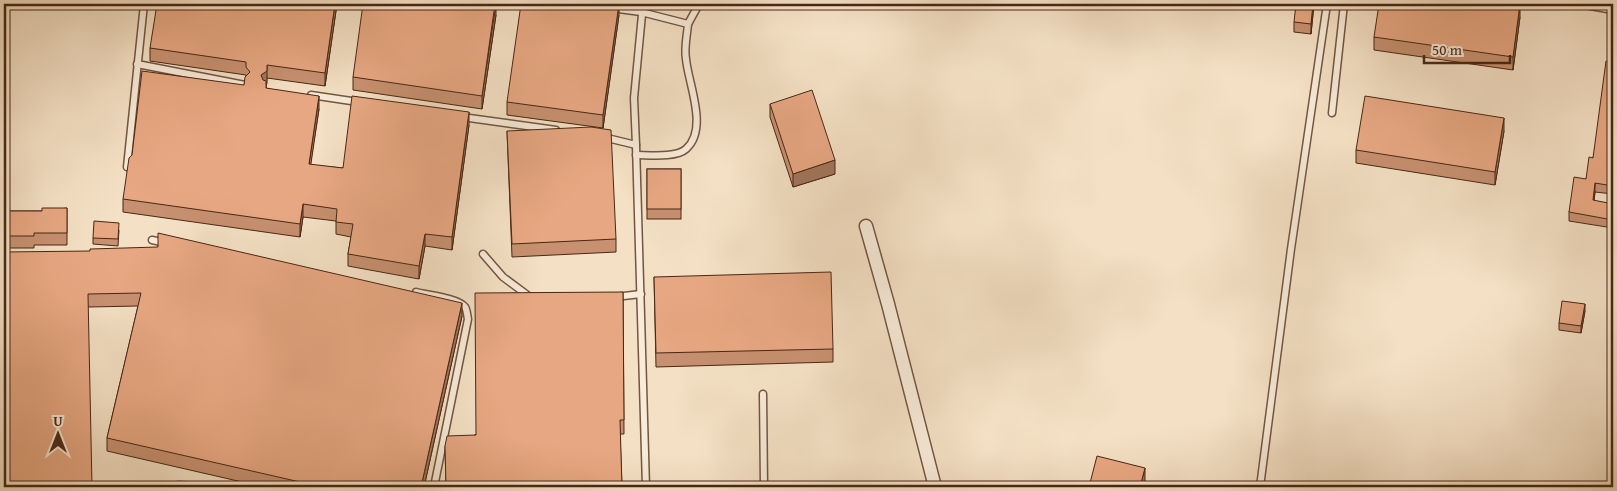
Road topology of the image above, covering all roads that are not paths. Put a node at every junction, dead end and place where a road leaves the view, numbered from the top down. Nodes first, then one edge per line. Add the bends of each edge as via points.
1 (144, 4) edge
2 (643, 4) edge
3 (699, 4) edge
4 (1327, 4) edge
5 (1344, 4) edge
6 (1579, 4) edge
7 (603, 7) edge
8 (1613, 10) edge
9 (642, 12) junction
10 (688, 24) junction
11 (136, 64) junction
12 (245, 85) edge
13 (305, 94) edge
14 (363, 102) edge
15 (1332, 113) dead end
16 (450, 115) edge
17 (566, 132) edge
18 (595, 136) edge
19 (636, 145) junction
20 (636, 155) junction
21 (127, 167) edge
22 (866, 226) dead end
23 (152, 240) dead end
24 (172, 244) edge
25 (483, 254) dead end
26 (412, 292) edge
27 (641, 294) junction
28 (539, 298) edge
29 (611, 298) edge
30 (763, 394) dead end
31 (170, 487) edge
32 (216, 487) edge
33 (434, 487) edge
34 (646, 487) edge
35 (764, 487) edge
36 (935, 487) edge
37 (1260, 487) edge

1 - 11 lane
2 - 9 lane
3 - 10 lane
4 - 37 lane
5 - 15 lane
6 - 8 lane
7 - 9 lane
9 - 10 lane
9 - 19 lane via 634,98
10 - 20 lane via 685,58 695,97 694,138 686,150 680,152
11 - 12 lane
11 - 21 lane
13 - 14 lane
16 - 17 lane
18 - 19 lane
19 - 20 lane
20 - 27 lane
22 - 36 street
23 - 24 lane
25 - 28 lane via 503,277 530,297
26 - 33 lane via 464,305 468,319
27 - 29 lane
27 - 34 lane
30 - 35 lane
31 - 32 lane

